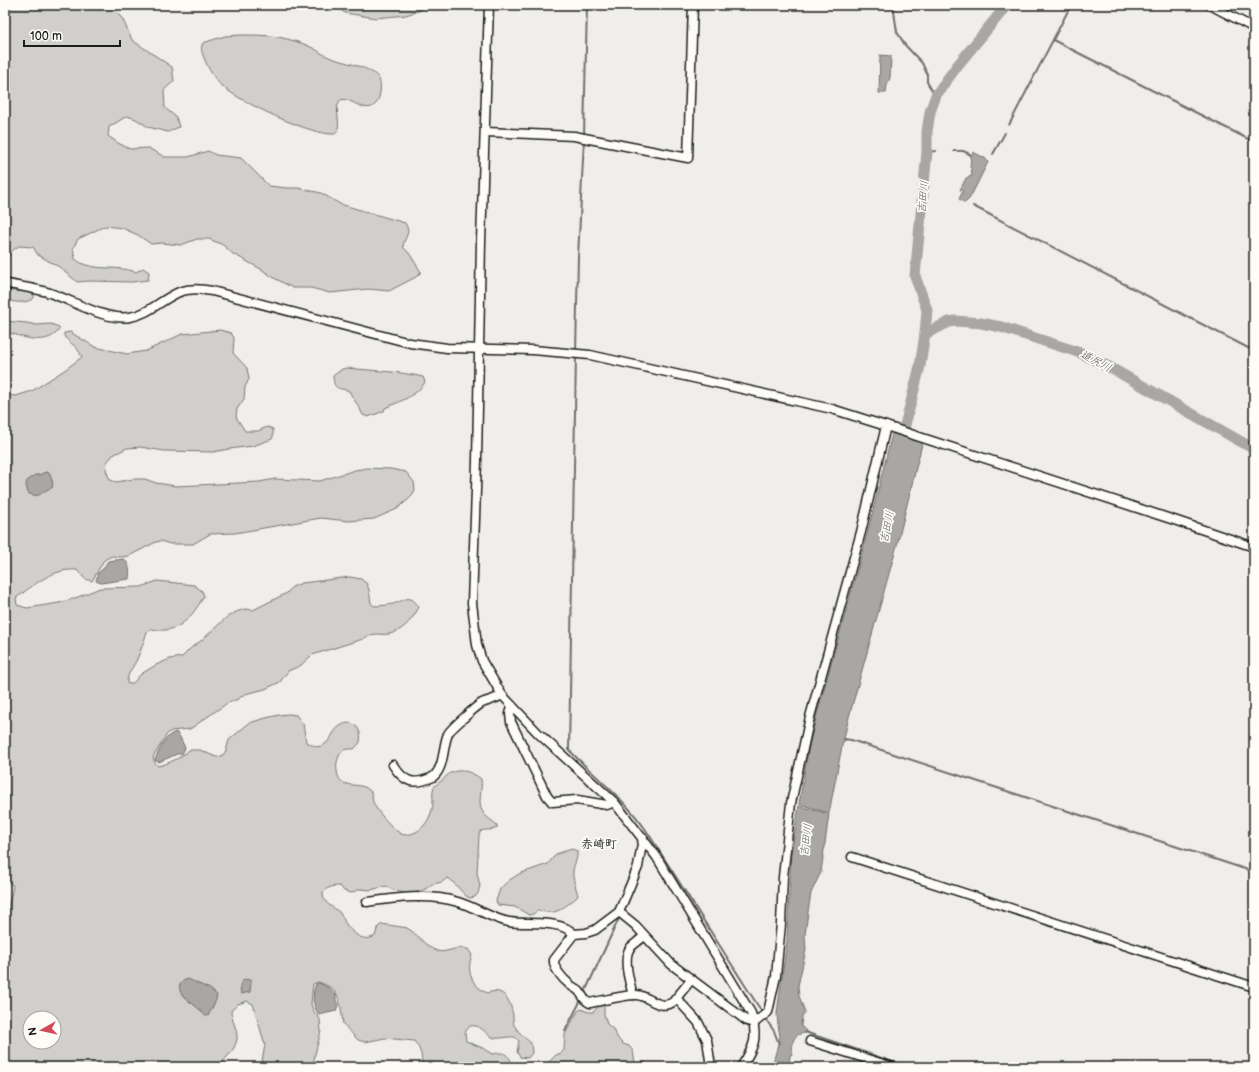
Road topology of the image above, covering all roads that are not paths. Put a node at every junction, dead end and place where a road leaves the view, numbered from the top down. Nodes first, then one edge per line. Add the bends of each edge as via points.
1 (489, 5) edge
2 (693, 5) edge
3 (1210, 5) edge
4 (1254, 28) edge
5 (486, 132) junction
6 (5, 283) edge
7 (479, 348) junction
8 (888, 426) junction
9 (1254, 547) edge
10 (502, 695) junction
11 (512, 706) junction
12 (393, 765) dead end
13 (614, 802) junction
14 (643, 838) junction
15 (852, 857) dead end
16 (367, 902) dead end
17 (622, 914) junction
18 (574, 934) junction
19 (644, 936) junction
20 (691, 980) junction
21 (1254, 987) edge
22 (633, 995) junction
23 (676, 998) junction
24 (754, 1023) junction
25 (810, 1041) dead end
26 (711, 1067) edge
27 (741, 1067) edge
28 (893, 1067) edge

1 - 5 street
2 - 5 street via 688,158 574,136
3 - 4 street
5 - 7 street
6 - 7 street via 49,293 100,314 123,318 147,312 183,291 212,291 410,343 447,348
7 - 8 street via 590,355 832,409
7 - 10 street via 472,603 476,645 482,661
8 - 9 street
8 - 24 street via 810,717 791,803 776,976 768,1012
10 - 11 street
10 - 12 street via 479,705 452,728 439,767 432,777 421,781 407,780
11 - 13 street
11 - 13 street via 511,722 552,802 577,800 607,805
13 - 14 street
14 - 17 street via 638,867
14 - 24 street via 743,998
15 - 21 street
16 - 18 street via 403,897 446,899 509,922 556,925
17 - 18 street via 595,930
17 - 19 street
18 - 22 street via 553,964 568,984 590,1003
19 - 20 street
19 - 22 street via 630,948 627,955
20 - 23 street
20 - 24 street via 746,1021
22 - 23 street via 662,1005 670,1004
23 - 26 street via 698,1022 708,1046
24 - 27 street via 754,1046
25 - 28 street

